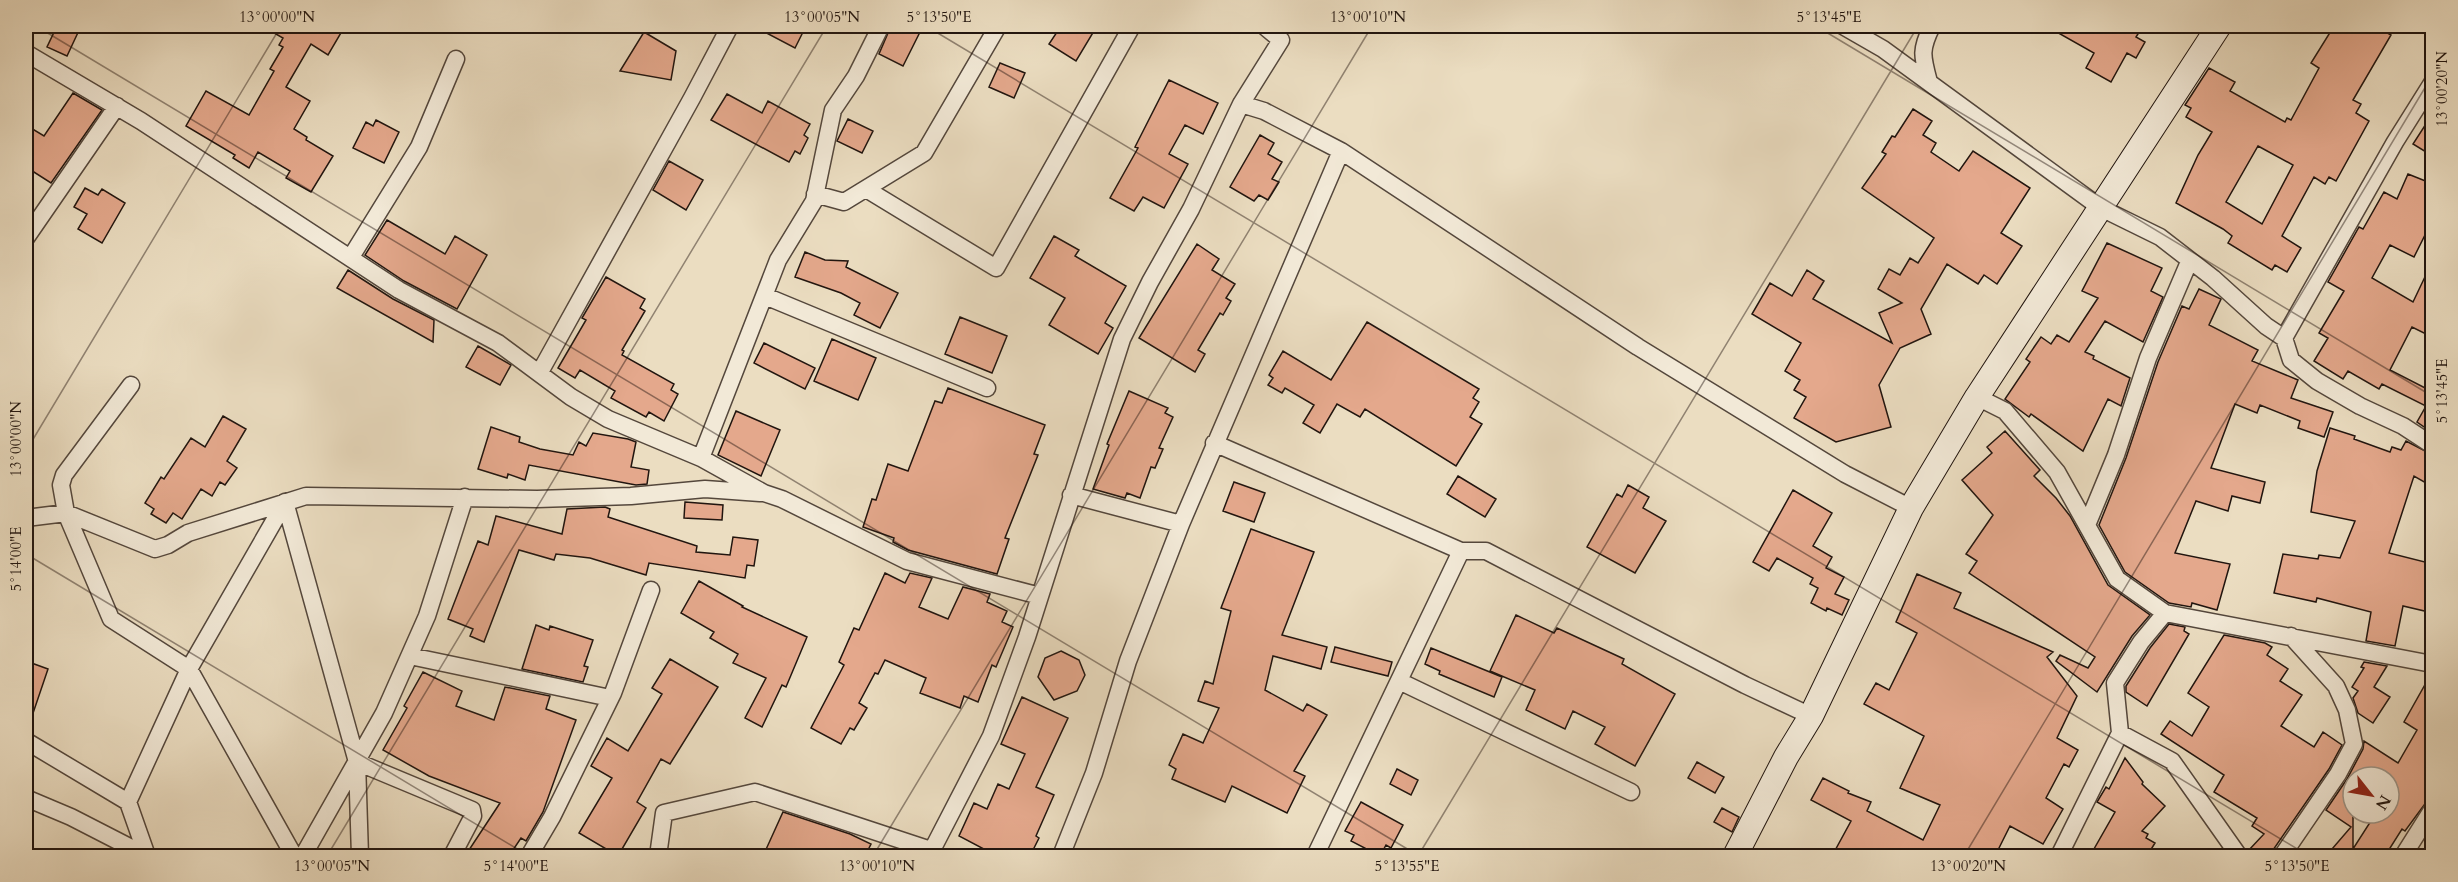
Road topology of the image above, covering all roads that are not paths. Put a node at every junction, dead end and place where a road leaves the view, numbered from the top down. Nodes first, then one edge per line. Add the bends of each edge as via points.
1 (730, 26) edge
2 (881, 26) edge
3 (998, 26) edge
4 (1132, 26) edge
5 (1264, 26) edge
6 (1843, 26) edge
7 (1932, 26) edge
8 (2219, 26) edge
9 (26, 53) edge
10 (456, 59) dead end
11 (1929, 82) junction
12 (2433, 83) edge
13 (1241, 104) junction
14 (117, 106) junction
15 (1341, 151) junction
16 (866, 189) junction
17 (815, 194) junction
18 (2101, 208) junction
19 (26, 238) edge
20 (351, 257) junction
21 (2189, 262) junction
22 (765, 296) junction
23 (2284, 338) junction
24 (540, 372) junction
25 (131, 386) dead end
26 (987, 388) dead end
27 (1977, 397) junction
28 (1214, 443) junction
29 (2433, 445) edge
30 (701, 458) junction
31 (764, 493) junction
32 (1071, 495) junction
33 (465, 497) junction
34 (285, 502) junction
35 (1911, 508) junction
36 (66, 513) junction
37 (26, 518) edge
38 (1181, 525) junction
39 (2087, 525) junction
40 (1461, 551) junction
41 (651, 590) dead end
42 (1040, 597) junction
43 (2165, 613) junction
44 (2290, 636) junction
45 (410, 656) junction
46 (2433, 664) edge
47 (189, 669) junction
48 (1399, 681) junction
49 (610, 698) junction
50 (1811, 716) junction
51 (2120, 734) junction
52 (26, 741) edge
53 (357, 762) junction
54 (1631, 792) dead end
55 (26, 798) edge
56 (128, 802) junction
57 (2433, 810) edge
58 (930, 853) edge
59 (294, 856) edge
60 (303, 856) edge
61 (360, 856) edge
62 (452, 856) edge
63 (529, 856) edge
64 (658, 856) edge
65 (1061, 856) edge
66 (1315, 856) edge
67 (1735, 856) edge
68 (2059, 856) edge
69 (2238, 856) edge
70 (2282, 856) edge
71 (2403, 856) edge

1 - 24 street
2 - 17 street via 856,76 833,110
3 - 16 street via 924,153
4 - 16 street via 996,268
5 - 13 street via 1281,40
6 - 11 street
7 - 11 street via 1923,44 1922,58
8 - 18 street
9 - 14 street
10 - 20 street via 419,147
11 - 18 street
12 - 23 street via 2395,142
13 - 15 street via 1264,111
13 - 32 street via 1122,339
14 - 19 street
14 - 20 street
15 - 28 street
15 - 35 street via 1638,346 1845,474
16 - 17 street via 844,202
17 - 22 street via 778,260
18 - 21 street via 2160,237
18 - 27 street
20 - 24 street via 399,290 498,343
21 - 23 street
21 - 39 street via 2148,358 2116,455
22 - 26 street
22 - 30 street
23 - 29 street via 2290,360 2318,381
24 - 30 street via 608,419
25 - 36 street via 64,475 61,484
27 - 35 street
27 - 39 street via 2005,411 2035,445 2057,472
28 - 38 street
28 - 40 street
30 - 31 street
31 - 33 street via 705,489 631,496
31 - 42 street via 907,561
32 - 38 street
32 - 42 street
33 - 34 street via 306,496
33 - 45 street via 428,616
34 - 36 street via 188,533 154,549
34 - 47 street
34 - 53 street
35 - 50 street
36 - 37 street
36 - 47 street via 111,619
38 - 65 street via 1128,661 1094,773
39 - 43 street via 2117,579
40 - 48 street
40 - 50 street via 1486,551
41 - 49 street
42 - 58 street via 991,736
43 - 44 street
43 - 51 street via 2115,683
44 - 46 street
44 - 70 street via 2336,686 2348,710 2354,744
45 - 49 street
45 - 53 street
47 - 56 street
47 - 59 street
48 - 54 street
48 - 66 street
49 - 63 street
50 - 67 street
51 - 68 street
51 - 69 street via 2172,761
52 - 56 street
53 - 60 street
53 - 61 street
53 - 62 street via 472,810 473,816
55 - 56 street via 147,856
57 - 71 street
58 - 64 street via 755,792 664,813

